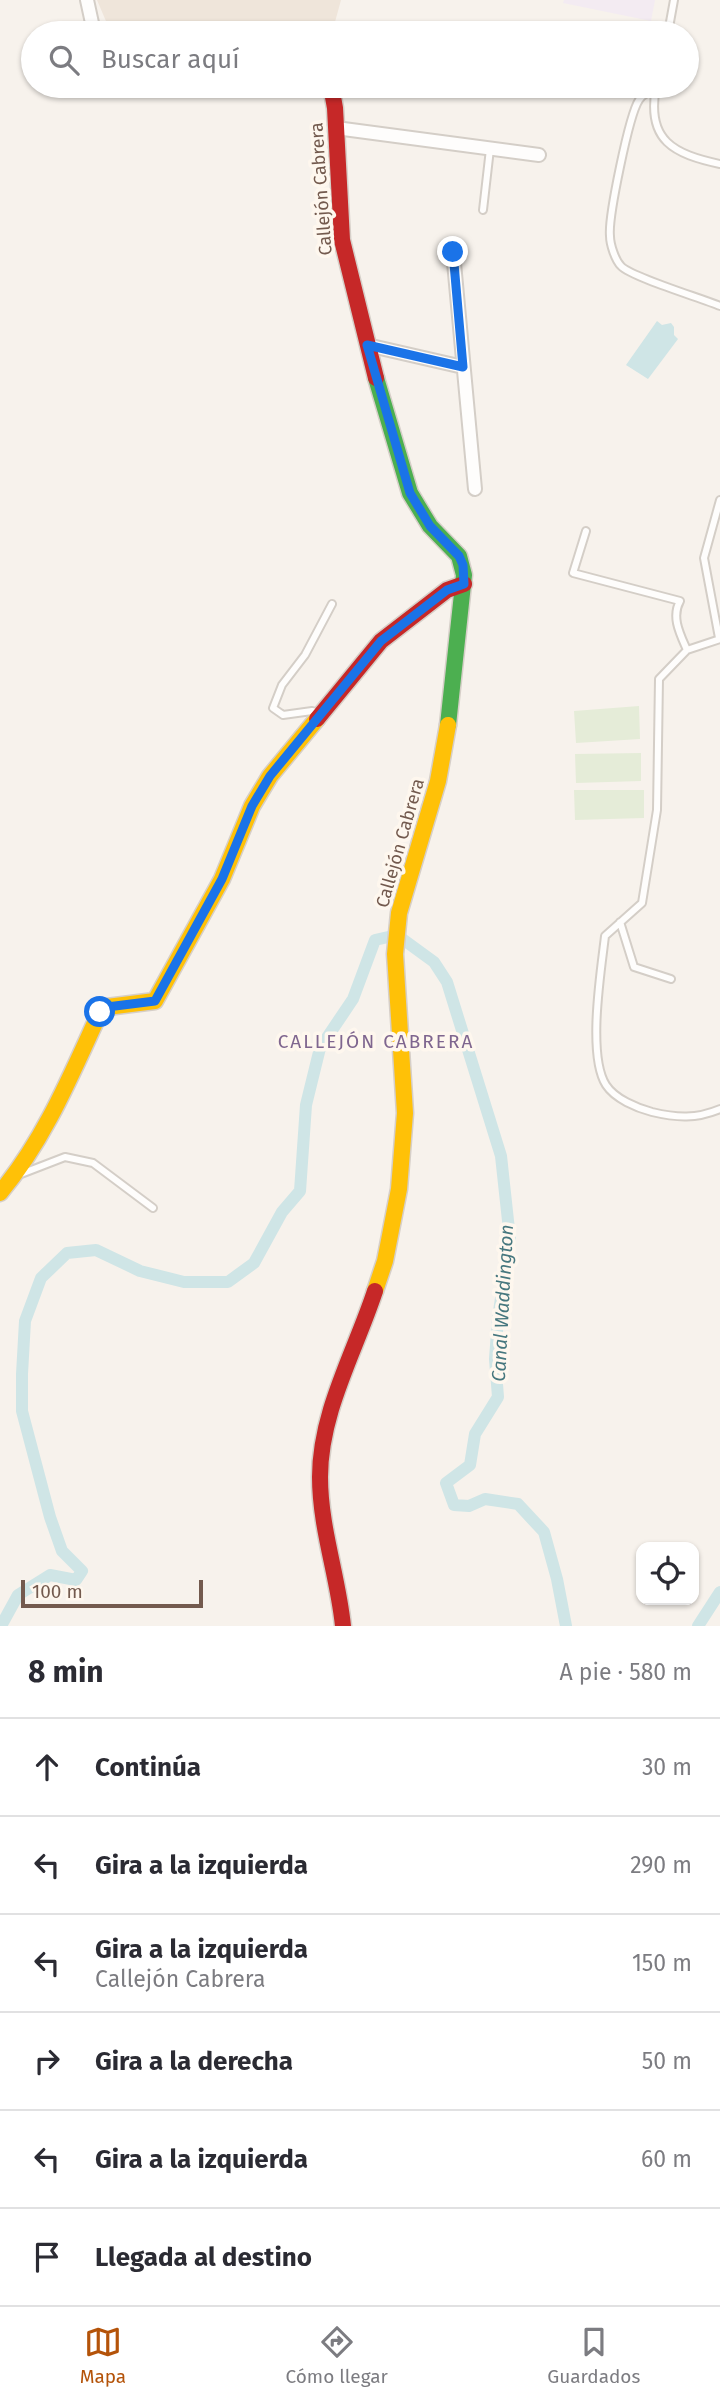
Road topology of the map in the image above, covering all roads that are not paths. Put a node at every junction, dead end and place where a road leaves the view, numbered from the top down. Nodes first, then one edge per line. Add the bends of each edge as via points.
1 (87, 0) edge
2 (674, 0) edge
3 (92, 21) edge
4 (670, 21) edge
5 (332, 98) edge
6 (640, 98) edge
7 (655, 98) edge
8 (336, 128) junction
9 (490, 148) junction
10 (539, 155) dead end
11 (720, 164) edge
12 (483, 210) dead end
13 (453, 252) dead end
14 (720, 306) edge
15 (367, 345) junction
16 (463, 367) junction
17 (475, 489) dead end
18 (720, 500) edge
19 (586, 531) dead end
20 (464, 584) junction
21 (332, 604) dead end
22 (719, 639) edge
23 (687, 650) junction
24 (321, 713) junction
25 (620, 922) junction
26 (671, 979) dead end
27 (720, 1109) edge
28 (16, 1176) junction
29 (0, 1193) edge
30 (153, 1208) dead end
31 (342, 1626) edge

1 - 3 street
2 - 4 lane
5 - 8 street, Callejón Cabrera
6 - 14 lane via 627,135 611,220 614,253 621,266
7 - 11 lane via 656,125 666,142 694,159
8 - 9 street
8 - 15 street, Callejón Cabrera via 342,240
9 - 10 street
9 - 12 lane
13 - 16 street
15 - 16 street
15 - 20 street, Callejón Cabrera via 410,493 430,526 459,556
16 - 17 street
18 - 22 lane via 704,558
19 - 23 lane via 573,573 680,601 677,624
20 - 24 street via 447,590 381,641
20 - 31 street, Callejón Cabrera via 446,746 399,913 396,947 405,1113 399,1189 385,1261 324,1438 320,1476 324,1530
21 - 24 lane via 305,655 282,685 273,708 284,716
22 - 23 lane
23 - 25 lane via 659,678 657,810 642,903
24 - 28 street via 252,806 222,879 155,1001 107,1007 100,1012
25 - 26 lane via 634,967
25 - 27 lane via 604,936 595,1019 606,1085 642,1109 662,1114 685,1118
28 - 29 street
28 - 30 lane via 65,1157 93,1163

